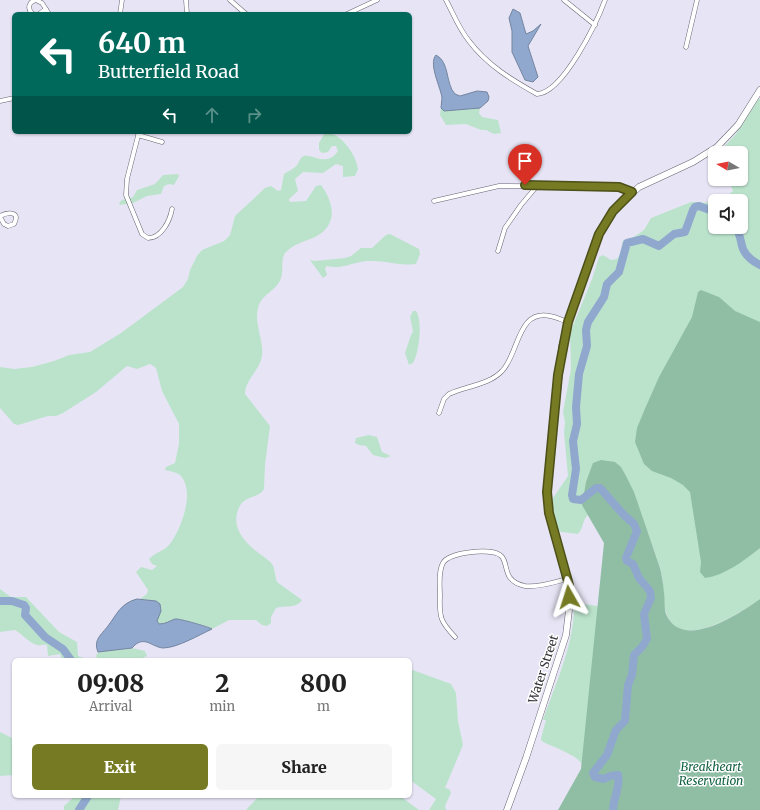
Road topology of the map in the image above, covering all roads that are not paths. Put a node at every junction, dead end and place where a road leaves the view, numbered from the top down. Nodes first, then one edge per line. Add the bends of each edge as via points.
1 (122, 0) edge
2 (186, 0) edge
3 (230, 0) edge
4 (377, 0) edge
5 (446, 0) edge
6 (564, 0) edge
7 (605, 0) edge
8 (697, 0) edge
9 (46, 9) junction
10 (32, 12) edge
11 (42, 12) edge
12 (48, 12) edge
13 (120, 12) edge
14 (187, 12) edge
15 (244, 12) edge
16 (351, 12) edge
17 (595, 25) junction
18 (686, 48) dead end
19 (760, 90) edge
20 (12, 98) edge
21 (0, 100) edge
22 (138, 134) edge
23 (162, 142) dead end
24 (537, 186) junction
25 (632, 192) junction
26 (434, 201) dead end
27 (172, 209) dead end
28 (498, 251) dead end
29 (568, 322) junction
30 (439, 413) dead end
31 (567, 578) junction
32 (455, 637) dead end
33 (507, 810) edge

1 - 13 street
2 - 14 street
3 - 15 street
4 - 16 street
5 - 17 street via 468,40 481,56 500,72 537,94 544,94 552,88 570,66
6 - 17 street
7 - 17 street
8 - 18 street
9 - 10 street via 40,2 34,1 29,8
9 - 11 street
9 - 12 street
19 - 25 main road, Water Street via 738,125 717,147
20 - 21 street
22 - 23 street
22 - 27 street via 126,190 127,201 142,234 148,238 158,235 171,218
24 - 25 street via 619,187
24 - 26 street via 499,186
24 - 28 street via 505,228
25 - 29 main road, Water Street via 613,211 599,234
29 - 30 street via 549,316 537,316 526,323 511,359 502,372 491,379 449,394 444,398
29 - 31 main road, Water Street via 558,375 547,492 549,513
31 - 32 street via 524,586 508,575 503,557 498,554 478,552 452,555 443,563 439,607 442,624
31 - 33 main road, Water Street via 569,610 566,635

